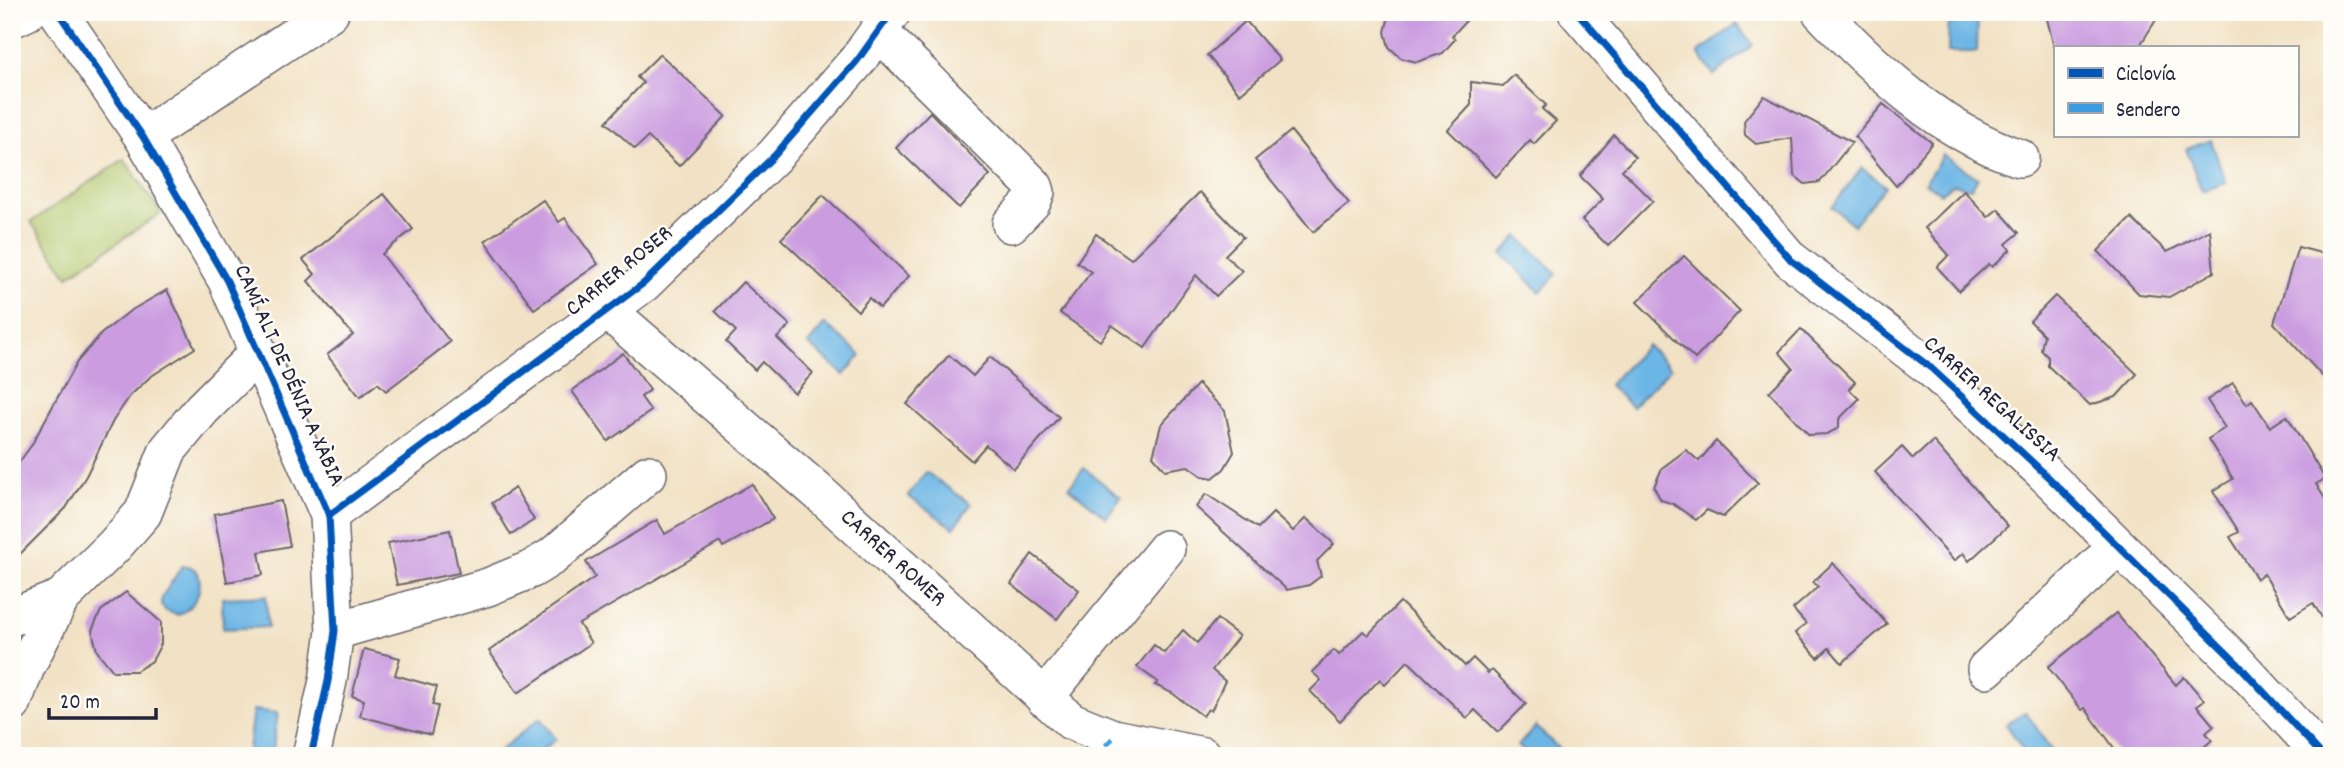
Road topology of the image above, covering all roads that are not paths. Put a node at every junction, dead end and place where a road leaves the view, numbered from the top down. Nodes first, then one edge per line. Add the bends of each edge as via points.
1 (27, 12) edge
2 (58, 12) edge
3 (330, 12) edge
4 (1577, 12) edge
5 (1821, 12) edge
6 (12, 19) edge
7 (886, 22) edge
8 (143, 137) junction
9 (2020, 159) dead end
10 (1010, 224) dead end
11 (607, 310) junction
12 (258, 353) junction
13 (648, 474) dead end
14 (329, 515) junction
15 (2118, 547) junction
16 (1166, 549) dead end
17 (61, 598) junction
18 (12, 617) edge
19 (335, 631) junction
20 (1986, 669) dead end
21 (1044, 698) junction
22 (12, 705) edge
23 (311, 756) edge
24 (1203, 756) edge
25 (2323, 756) edge

1 - 6 street
2 - 8 street, CAMÍ ALT DE DÉNIA A XÀBIA
3 - 8 street
4 - 15 street, CARRER REGALISSIA via 1791,260 1931,368
5 - 9 street via 1886,74 1945,121 1970,139
7 - 10 street via 1034,186 1032,202
7 - 11 street, CARRER ROSER via 775,155 693,238
8 - 12 street, CAMÍ ALT DE DÉNIA A XÀBIA via 227,281
11 - 14 street, CARRER ROSER
11 - 21 street, CARRER ROMER
12 - 14 street, CAMÍ ALT DE DÉNIA A XÀBIA
12 - 17 street via 168,450 136,523
13 - 19 street via 553,556 531,569 488,587
14 - 19 street, CAMÍ ALT DE DÉNIA A XÀBIA
15 - 20 street
15 - 25 street, CARRER REGALISSIA via 2237,663
16 - 21 street
17 - 18 street
17 - 22 street
19 - 23 street, CAMÍ ALT DE DÉNIA A XÀBIA
21 - 24 street, CARRER ROMER via 1071,721 1104,735

